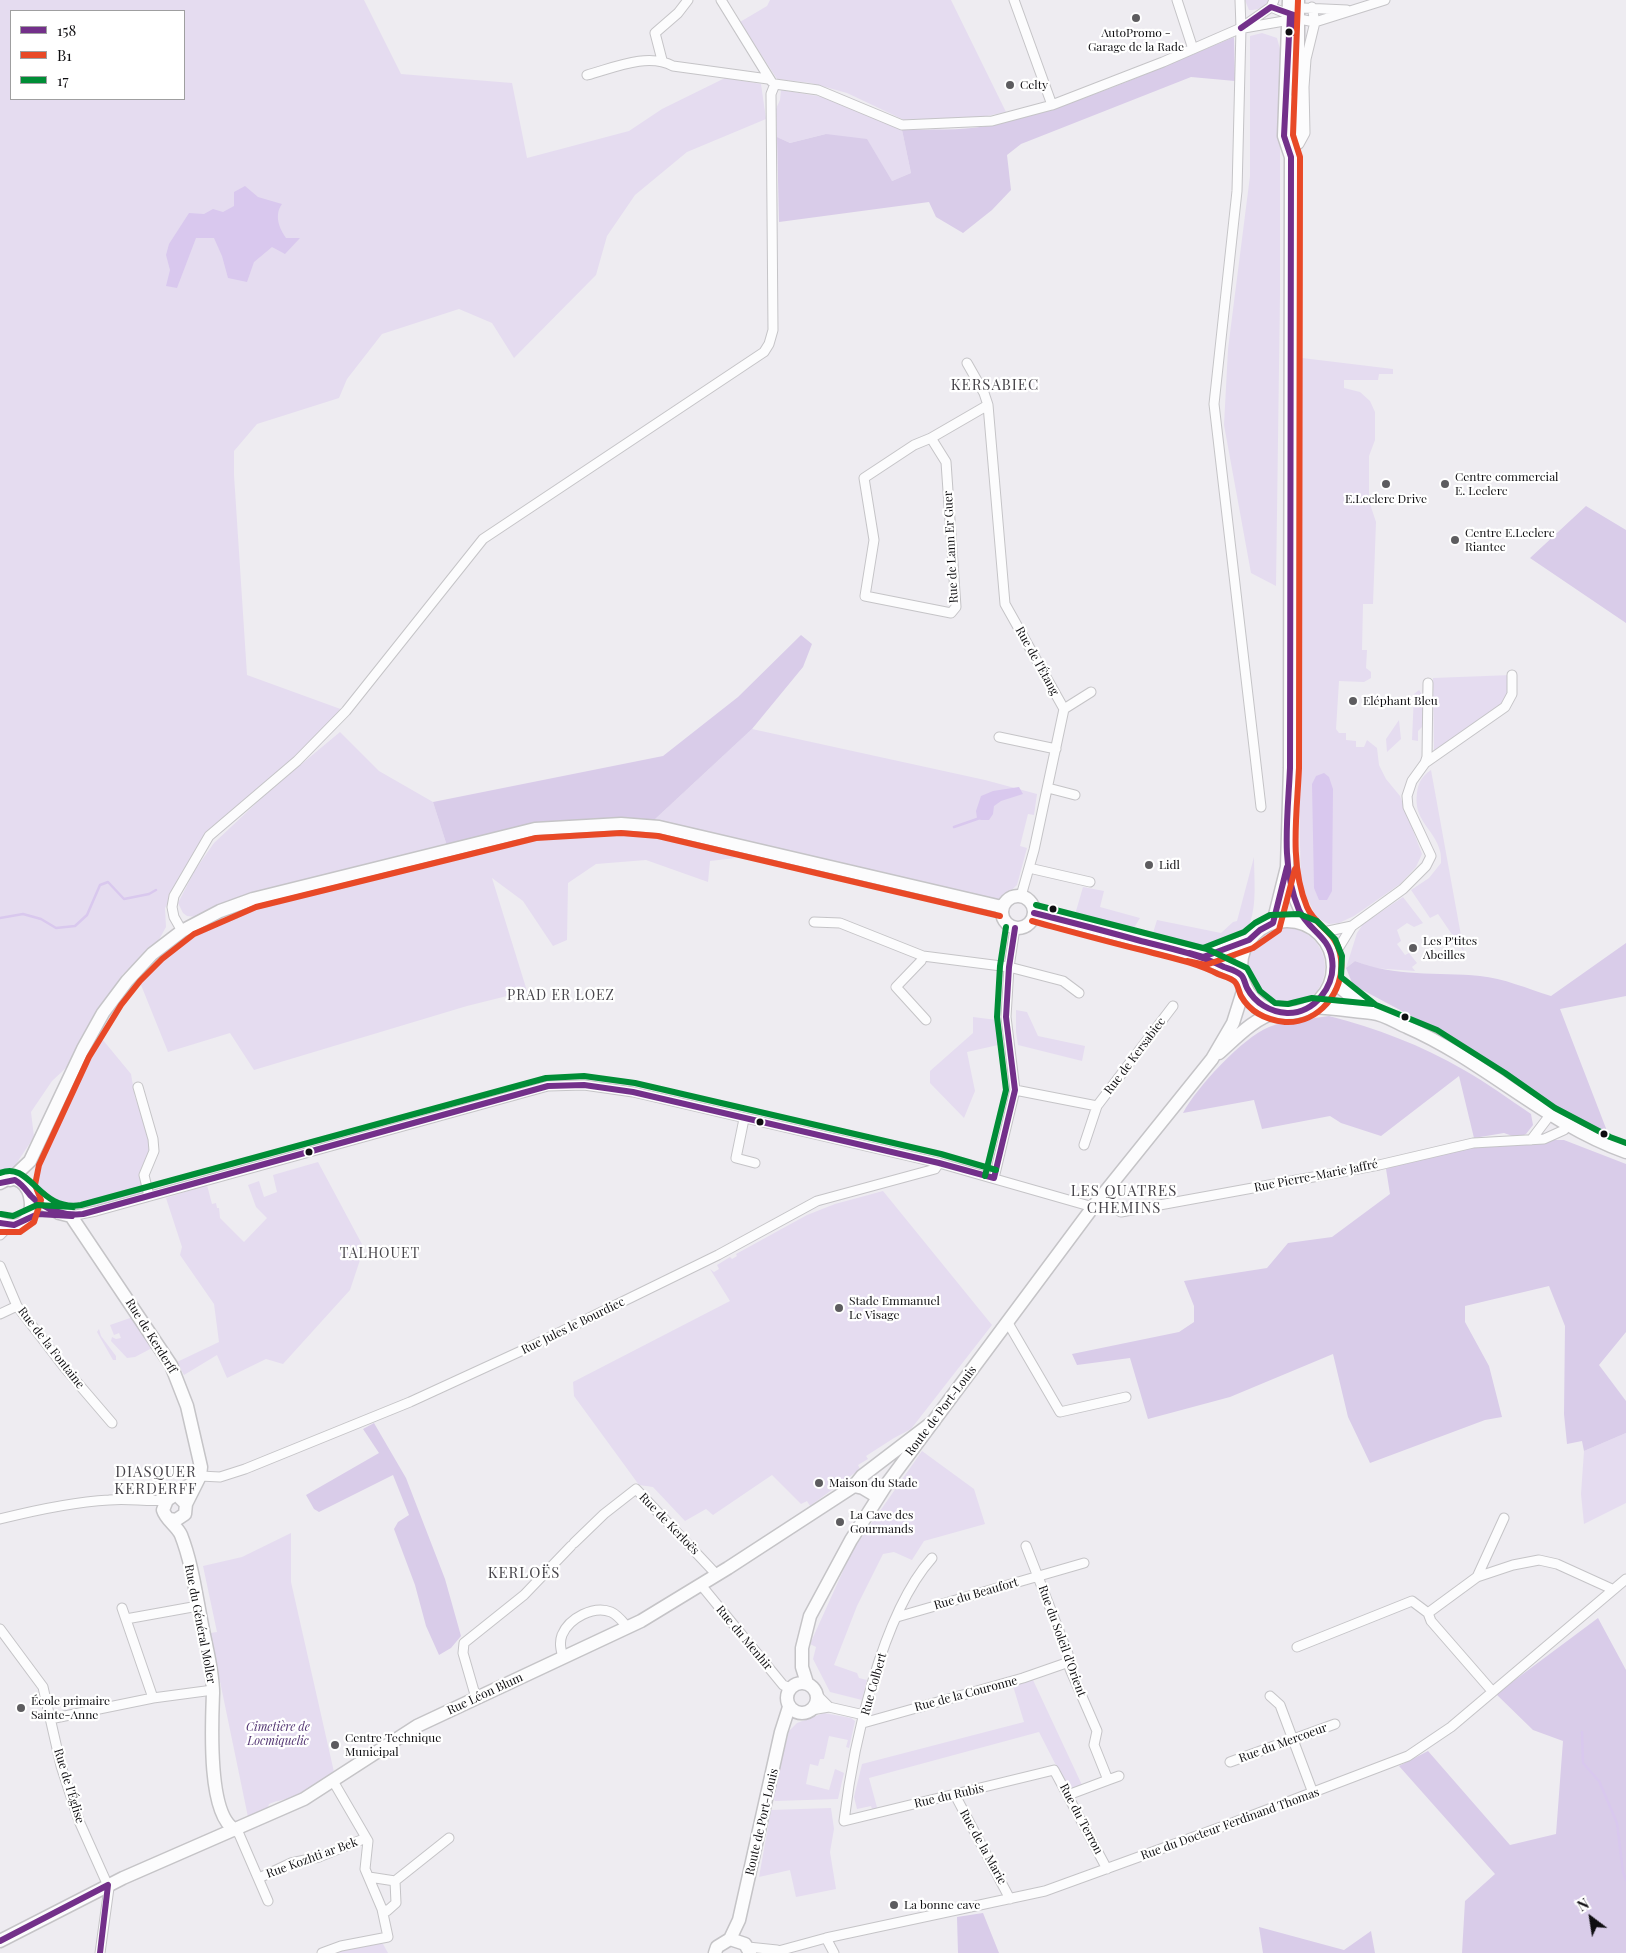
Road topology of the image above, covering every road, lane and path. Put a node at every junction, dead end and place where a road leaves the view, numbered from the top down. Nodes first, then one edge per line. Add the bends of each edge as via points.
1 (688, 0) edge
2 (721, 0) edge
3 (1014, 0) edge
4 (1176, 0) edge
5 (1240, 0) edge
6 (1289, 0) edge
7 (1385, 0) edge
8 (1272, 4) edge
9 (1312, 8) junction
10 (1295, 10) edge
11 (1347, 10) junction
12 (1315, 22) junction
13 (1241, 28) junction
14 (1193, 49) junction
15 (662, 60) junction
16 (587, 74) dead end
17 (772, 82) junction
18 (1052, 105) junction
19 (1291, 157) junction
20 (967, 363) dead end
21 (988, 405) junction
22 (931, 438) junction
23 (1512, 675) dead end
24 (1428, 683) dead end
25 (1091, 692) dead end
26 (1064, 709) junction
27 (999, 737) dead end
28 (1056, 749) junction
29 (1424, 763) junction
30 (1048, 788) junction
31 (1075, 795) dead end
32 (1261, 807) dead end
33 (1287, 867) junction
34 (1029, 868) junction
35 (1090, 882) dead end
36 (1022, 896) junction
37 (1002, 907) junction
38 (1034, 913) junction
39 (814, 922) dead end
40 (1273, 923) junction
41 (1307, 925) junction
42 (1352, 926) junction
43 (1015, 928) junction
44 (182, 931) junction
45 (1319, 933) junction
46 (1250, 940) junction
47 (923, 956) junction
48 (1203, 957) junction
49 (1333, 957) junction
50 (1009, 967) junction
51 (1243, 980) junction
52 (1332, 981) junction
53 (1079, 993) dead end
54 (1173, 1006) dead end
55 (1312, 1007) junction
56 (1277, 1012) junction
57 (1372, 1013) junction
58 (926, 1020) dead end
59 (1212, 1059) junction
60 (138, 1087) dead end
61 (1015, 1090) junction
62 (1097, 1106) junction
63 (1550, 1115) junction
64 (744, 1119) junction
65 (1568, 1125) junction
66 (1531, 1140) junction
67 (1084, 1145) dead end
68 (1626, 1152) edge
69 (30, 1161) junction
70 (755, 1163) dead end
71 (940, 1163) junction
72 (994, 1178) junction
73 (5, 1181) edge
74 (29, 1192) junction
75 (149, 1196) junction
76 (1097, 1204) junction
77 (65, 1214) junction
78 (28, 1216) junction
79 (5, 1224) edge
80 (0, 1235) edge
81 (0, 1266) edge
82 (17, 1306) junction
83 (0, 1314) edge
84 (1008, 1323) junction
85 (1126, 1397) dead end
86 (934, 1421) junction
87 (112, 1423) dead end
88 (869, 1471) junction
89 (198, 1478) junction
90 (886, 1485) junction
91 (854, 1486) junction
92 (878, 1496) junction
93 (186, 1504) junction
94 (168, 1506) junction
95 (183, 1517) junction
96 (1504, 1518) dead end
97 (0, 1520) edge
98 (180, 1534) junction
99 (1026, 1546) dead end
100 (932, 1558) dead end
101 (1084, 1563) dead end
102 (717, 1575) junction
103 (1039, 1576) junction
104 (1477, 1577) junction
105 (1626, 1580) edge
106 (701, 1585) junction
107 (1612, 1589) junction
108 (198, 1606) junction
109 (122, 1608) dead end
110 (1428, 1613) junction
111 (896, 1617) junction
112 (126, 1619) junction
113 (628, 1628) junction
114 (0, 1629) edge
115 (1297, 1647) dead end
116 (563, 1658) junction
117 (1069, 1662) junction
118 (797, 1685) junction
119 (213, 1690) junction
120 (1492, 1691) junction
121 (817, 1695) junction
122 (1270, 1696) dead end
123 (153, 1698) junction
124 (476, 1698) junction
125 (829, 1707) junction
126 (794, 1710) junction
127 (811, 1710) junction
128 (50, 1719) junction
129 (864, 1719) junction
130 (1335, 1724) dead end
131 (1293, 1740) junction
132 (1230, 1762) dead end
133 (1054, 1770) joint
134 (1119, 1776) dead end
135 (1108, 1780) junction
136 (333, 1781) junction
137 (1313, 1793) junction
138 (955, 1795) junction
139 (1068, 1795) junction
140 (844, 1821) joint
141 (234, 1829) junction
142 (366, 1838) junction
143 (449, 1838) dead end
144 (1107, 1869) junction
145 (369, 1877) junction
146 (258, 1878) junction
147 (395, 1881) junction
148 (108, 1885) junction
149 (1010, 1899) junction
150 (268, 1901) dead end
151 (382, 1910) junction
152 (739, 1920) junction
153 (826, 1938) junction
154 (730, 1939) junction
155 (0, 1941) edge
156 (748, 1948) edge
157 (774, 1952) edge
158 (100, 1953) edge
159 (322, 1953) edge
160 (715, 1953) edge
161 (834, 1953) edge

1 - 15 street via 655,33
2 - 17 street
3 - 18 street
4 - 14 street
5 - 13 street
6 - 10 street
7 - 11 street
8 - 10 street
8 - 13 street
9 - 10 street
9 - 11 street
9 - 12 street
10 - 12 street
10 - 13 street via 1284,21
10 - 19 street via 1298,134
11 - 12 street
12 - 19 street via 1306,59 1306,133
13 - 14 street
13 - 32 street via 1237,191 1214,404
14 - 18 street
15 - 16 street via 645,60
15 - 17 street via 673,66
17 - 18 street via 818,90 902,125 992,121
17 - 44 street via 774,330 764,352 483,539 346,711 297,761 209,836 174,896 174,917
19 - 33 street
20 - 21 street
21 - 22 street, Rue de Lann Er Guer
21 - 26 street, Rue de l'Étang via 1005,604
22 - 22 street, Rue de Lann Er Guer via 914,445 864,478 874,540 865,596 952,613 956,607 946,462
23 - 29 street via 1512,694 1505,707
24 - 29 street via 1427,757
25 - 26 street
26 - 28 street, Rue de l'Étang
27 - 28 street
28 - 30 street, Rue de l'Étang
29 - 42 street via 1407,796 1408,806 1431,856 1409,883
30 - 31 street
30 - 34 street, Rue de l'Étang
33 - 40 street
33 - 41 street
34 - 35 street
34 - 36 street, Rue de l'Étang
36 - 37 street via 1008,899
36 - 38 street via 1030,900
37 - 43 street via 1005,922
37 - 44 street via 659,827 581,825 535,829 253,899 220,911
38 - 43 street via 1028,925
38 - 48 street
39 - 47 street via 840,923
40 - 41 street via 1290,921
40 - 46 street
41 - 45 street
42 - 45 street
42 - 49 street
43 - 50 street
44 - 69 street via 146,961 103,1013
45 - 49 street
46 - 48 street
46 - 51 street via 1242,957
47 - 50 street
47 - 58 street via 896,987
48 - 51 street
49 - 52 street
50 - 53 street via 1063,981
50 - 61 street via 1006,1017
51 - 56 street via 1258,1002
51 - 59 street, Route de Port-Louis via 1233,1023
52 - 55 street via 1323,997
52 - 57 street
54 - 62 street, Rue de Kersabiec
55 - 56 street via 1288,1013
55 - 57 street
56 - 59 street, Route de Port-Louis via 1268,1014 1251,1026
57 - 63 street via 1433,1038
59 - 76 street, Route de Port-Louis
60 - 75 street via 153,1139 154,1151 144,1175
61 - 62 street, Rue de Kersabiec
61 - 72 street
62 - 67 street, Rue de Kersabiec
63 - 65 street
63 - 66 street
64 - 70 street via 736,1158
64 - 71 street, Rue Pierre-Marie Jaffré
64 - 75 street, Rue Pierre-Marie Jaffré via 633,1092 584,1085 548,1086
65 - 66 street, Rue Pierre-Marie Jaffré via 1544,1139
65 - 68 street
66 - 76 street, Rue Pierre-Marie Jaffré via 1473,1143 1379,1165 1121,1212
69 - 73 street
69 - 74 street
71 - 72 street, Rue Pierre-Marie Jaffré
71 - 89 street, Rue Jules le Bourdiec via 935,1169 817,1201 718,1255 410,1402 245,1469 220,1477
72 - 76 street, Rue Pierre-Marie Jaffré
73 - 74 street via 18,1181
74 - 77 street
74 - 78 street via 31,1211
75 - 77 street, Rue Pierre-Marie Jaffré via 96,1211
76 - 84 street, Route de Port-Louis
77 - 78 street
77 - 89 street, Rue de Kerderff via 171,1365 180,1384 196,1440 201,1467
78 - 79 street via 21,1223
79 - 80 street
81 - 82 street, Rue de la Fontaine
82 - 83 street
82 - 87 street, Rue de la Fontaine
84 - 85 street via 1060,1412
84 - 86 street, Route de Port-Louis
86 - 88 street, Rue Léon Blum
86 - 90 street, Route de Port-Louis
88 - 90 street
88 - 91 street, Rue Léon Blum
89 - 93 street, Rue de Kerderff
89 - 94 street
90 - 92 street, Route de Port-Louis
91 - 92 street
91 - 102 street, Rue Léon Blum
92 - 118 street, Route de Port-Louis via 810,1616
93 - 94 street via 181,1498
93 - 95 street, Rue de Kerderff
94 - 95 street via 176,1520
94 - 97 street via 111,1500 68,1504
94 - 98 street, Rue du Général Moller
95 - 98 street, Rue du Général Moller
96 - 104 street
98 - 108 street, Rue du Général Moller
99 - 103 street, Rue du Soleil d'Orient
100 - 111 street, Rue Colbert via 918,1574
101 - 103 street, Rue du Beaufort
102 - 106 street, Rue Léon Blum
102 - 124 street, Rue de Kerloës via 636,1489 604,1514 524,1594 464,1643 463,1653
103 - 111 street, Rue du Beaufort
103 - 117 street, Rue du Soleil d'Orient
104 - 107 street via 1539,1560 1556,1564
104 - 110 street
105 - 107 street, Rue du Docteur Ferdinand Thomas
106 - 113 street, Rue Léon Blum
106 - 118 street, Rue du Menhir via 783,1685
107 - 120 street, Rue du Docteur Ferdinand Thomas
108 - 112 street
108 - 119 street, Rue du Général Moller
109 - 112 street
110 - 115 street via 1412,1601
110 - 120 street
111 - 129 street, Rue Colbert via 876,1669
112 - 123 street
113 - 116 street, Rue Léon Blum
113 - 116 street via 612,1612 588,1612 575,1619 562,1635
114 - 128 street, Rue de l'Église via 43,1687
116 - 124 street, Rue Léon Blum
117 - 129 street, Rue de la Couronne via 1023,1678
117 - 135 street, Rue du Soleil d'Orient via 1097,1731 1094,1744
118 - 121 street via 814,1690
118 - 126 street via 787,1694
119 - 123 street
119 - 141 street, Rue du Général Moller via 211,1747 216,1785 228,1825
120 - 137 street, Rue du Docteur Ferdinand Thomas via 1451,1727 1408,1756
121 - 125 street
121 - 127 street via 817,1702
122 - 131 street via 1280,1705
123 - 128 street
124 - 136 street, Rue Léon Blum via 417,1726
125 - 127 street
125 - 129 street
126 - 127 street
126 - 152 street, Route de Port-Louis via 781,1732
128 - 148 street, Rue de l'Église via 79,1821
129 - 140 street, Rue Colbert
130 - 131 street, Rue du Mercoeur
131 - 132 street, Rue du Mercoeur
131 - 137 street
133 - 138 street, Rue du Rubis
133 - 139 street, Rue du Terron
134 - 135 street
135 - 139 street
136 - 141 street, Rue Léon Blum via 304,1799
136 - 142 street
137 - 144 street, Rue du Docteur Ferdinand Thomas
138 - 140 street, Rue du Rubis
138 - 149 street, Rue de la Marie
139 - 144 street, Rue du Terron
141 - 146 street, Rue Kozhti ar Bek
141 - 148 street, Rue Léon Blum
142 - 145 street via 365,1868
142 - 146 street, Rue Kozhti ar Bek via 319,1857 291,1863
143 - 147 street
144 - 149 street, Rue du Docteur Ferdinand Thomas via 1045,1891
145 - 147 street
145 - 151 street
146 - 150 street, Rue Kozhti ar Bek
147 - 151 street via 396,1903 387,1911
148 - 155 street, Rue Léon Blum
148 - 158 street
149 - 153 street, Rue du Docteur Ferdinand Thomas
151 - 159 street via 388,1936
152 - 154 street
152 - 156 street
153 - 157 street, Rue du Docteur Ferdinand Thomas
153 - 161 street
154 - 156 street
154 - 160 street via 717,1947
156 - 157 street, Rue du Docteur Ferdinand Thomas

